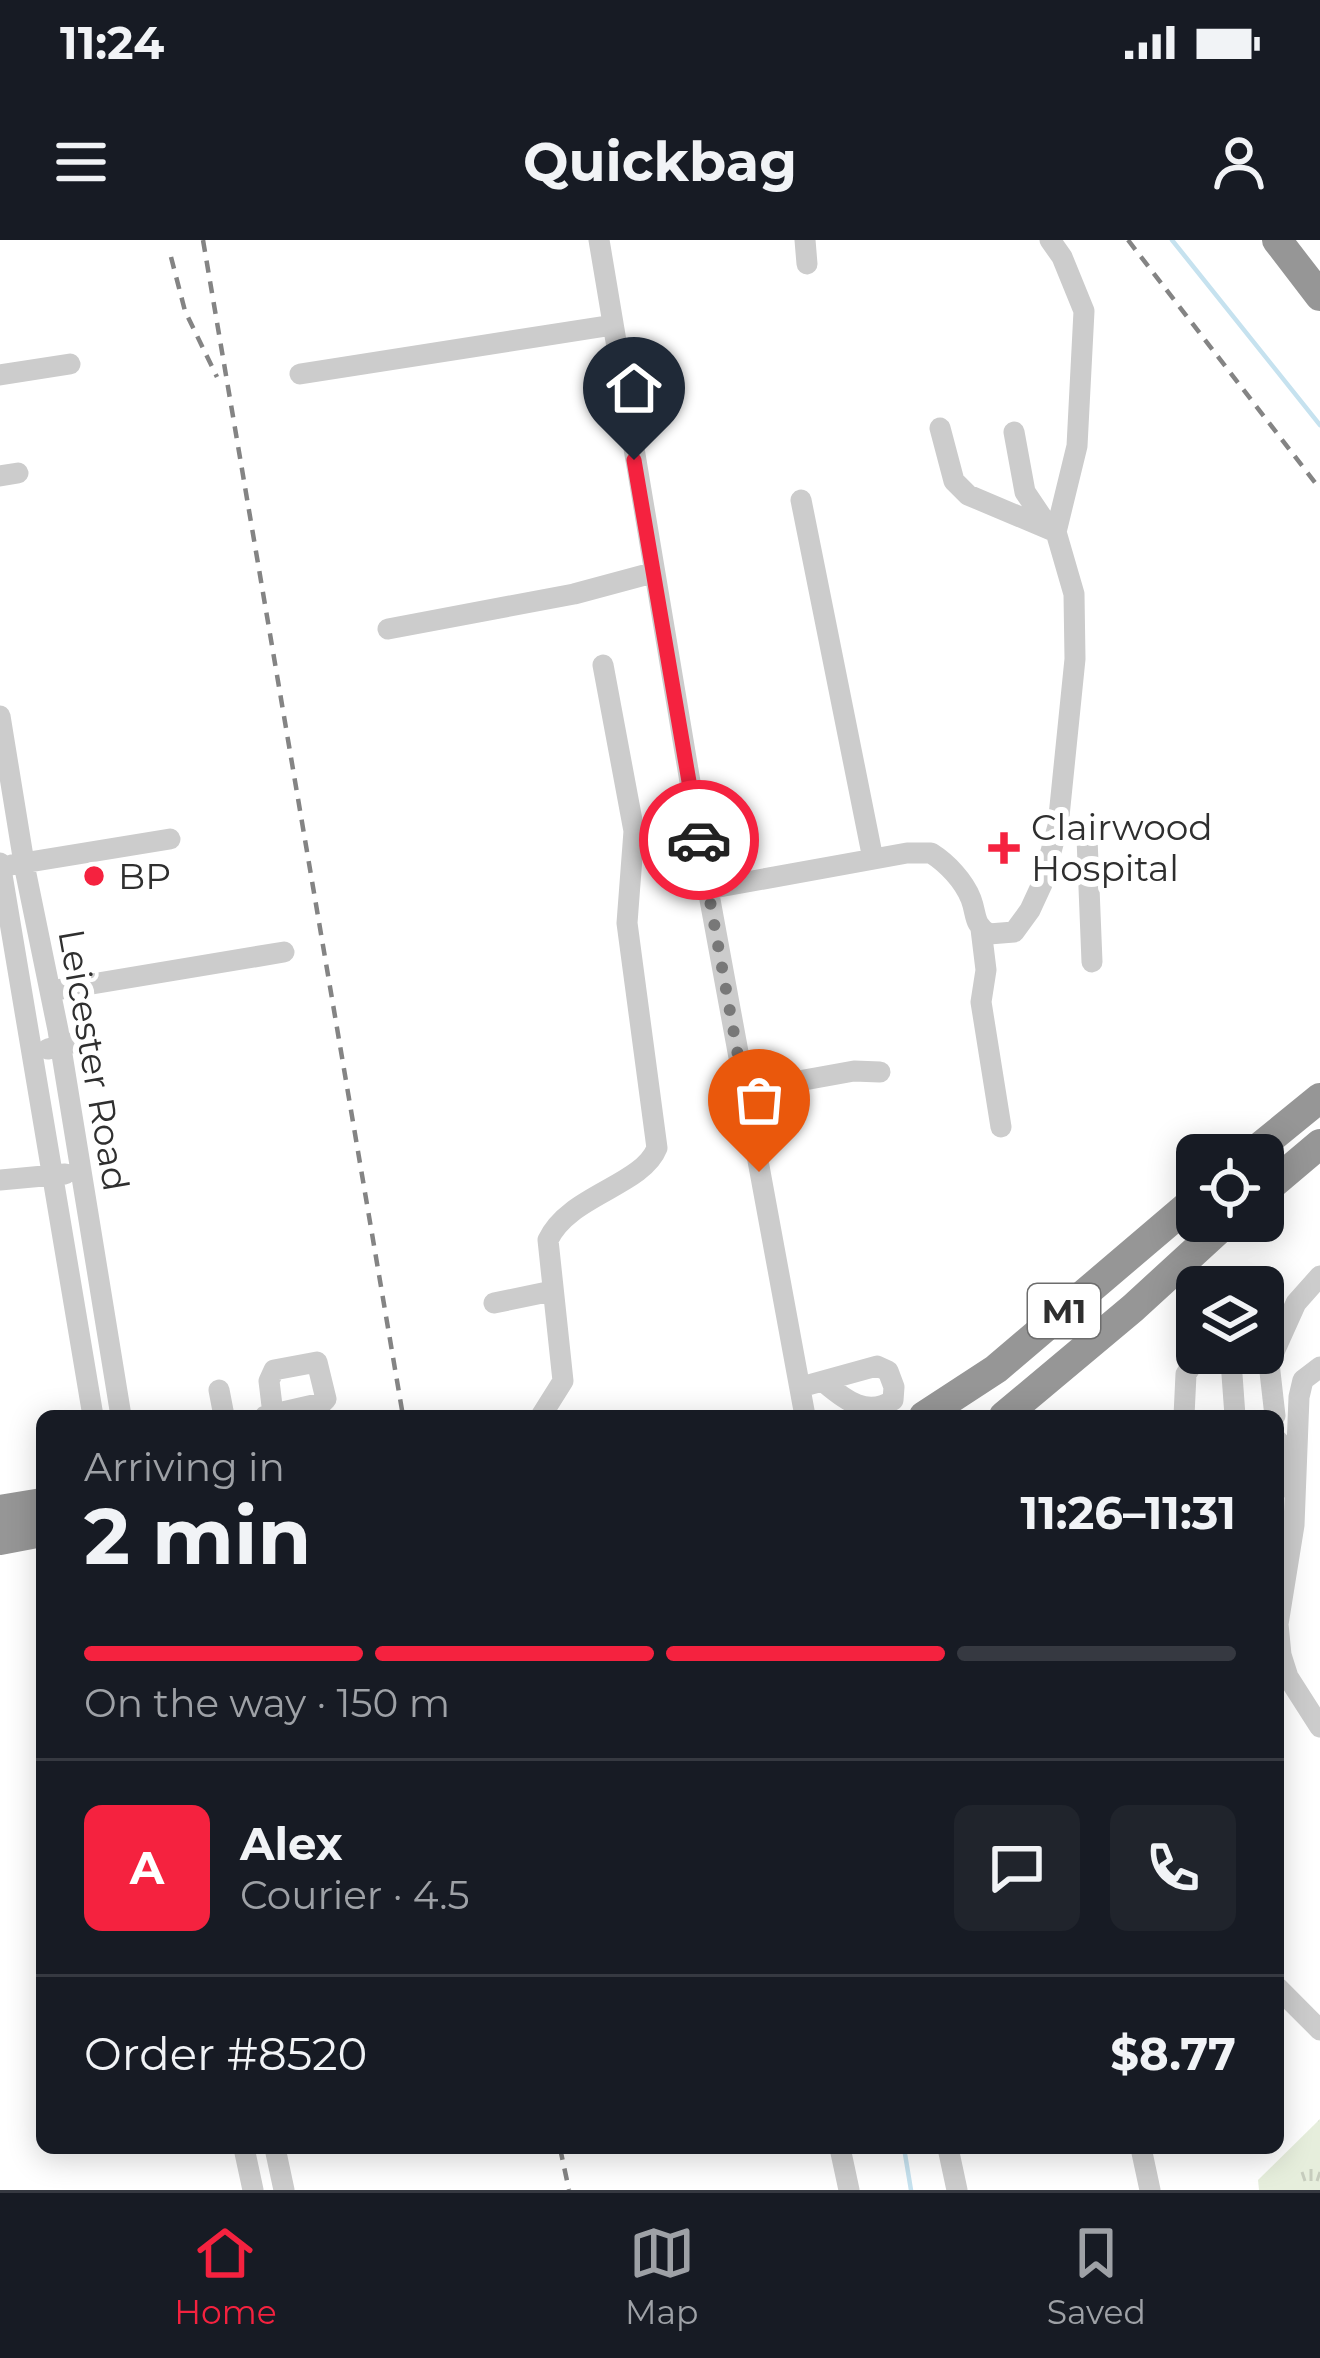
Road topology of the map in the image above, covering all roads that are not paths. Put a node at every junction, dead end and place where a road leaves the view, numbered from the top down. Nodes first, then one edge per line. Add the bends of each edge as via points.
1 (599, 240) edge
2 (805, 240) edge
3 (1050, 240) edge
4 (1277, 240) edge
5 (807, 264) dead end
6 (1320, 296) edge
7 (613, 326) junction
8 (70, 364) dead end
9 (300, 374) dead end
10 (0, 376) edge
11 (940, 428) dead end
12 (1014, 432) dead end
13 (801, 500) dead end
14 (1053, 531) junction
15 (652, 573) junction
16 (388, 628) dead end
17 (603, 665) dead end
18 (0, 716) edge
19 (1058, 826) junction
20 (170, 839) dead end
21 (874, 859) junction
22 (8, 864) edge
23 (707, 889) junction
24 (981, 929) junction
25 (284, 952) dead end
26 (1092, 962) dead end
27 (48, 984) junction
28 (10, 985) edge
29 (88, 1039) dead end
30 (61, 1048) junction
31 (32, 1050) junction
32 (880, 1072) dead end
33 (743, 1091) junction
34 (1320, 1098) edge
35 (1001, 1127) dead end
36 (1276, 1134) edge
37 (1320, 1144) edge
38 (81, 1172) junction
39 (1284, 1174) edge
40 (52, 1175) junction
41 (0, 1180) edge
42 (1176, 1216) edge
43 (1205, 1242) edge
44 (1320, 1276) edge
45 (552, 1291) junction
46 (494, 1303) dead end
47 (1284, 1328) edge
48 (1320, 1367) edge
49 (1189, 1374) edge
50 (1232, 1374) edge
51 (1270, 1374) edge
52 (825, 1383) dead end
53 (801, 1387) junction
54 (219, 1390) dead end
55 (92, 1410) edge
56 (121, 1410) edge
57 (223, 1410) edge
58 (545, 1410) edge
59 (804, 1410) edge
60 (933, 1410) edge
61 (1011, 1410) edge
62 (1184, 1410) edge
63 (1234, 1410) edge
64 (1274, 1410) edge
65 (1286, 1488) edge
66 (36, 1503) edge
67 (0, 1510) edge
68 (36, 1533) edge
69 (0, 1540) edge
70 (1284, 1587) edge
71 (1284, 1666) edge
72 (1320, 1727) edge
73 (1284, 1994) edge
74 (1318, 2026) edge
75 (245, 2154) edge
76 (276, 2154) edge
77 (841, 2154) edge
78 (949, 2154) edge
79 (1143, 2154) edge
80 (1146, 2189) edge
81 (253, 2190) edge
82 (284, 2190) edge
83 (849, 2190) edge
84 (957, 2190) edge

1 - 7 street
2 - 5 street
3 - 14 street via 1079,297 1084,332 1077,446
4 - 6 highway
7 - 9 street
7 - 15 street
8 - 10 street
11 - 14 street via 954,481 968,495
12 - 14 street via 1024,492
13 - 21 street
14 - 19 street via 1076,626
15 - 16 street
15 - 23 street
17 - 45 street via 634,831 627,923 657,1148 644,1165 557,1221 548,1240
18 - 22 street, Leicester Road
19 - 24 street via 1023,923 1005,934
19 - 26 street via 1082,829 1088,838
20 - 22 street
21 - 23 street
21 - 24 street via 931,853 944,861
22 - 27 street, Leicester Road
22 - 28 street, Leicester Road
23 - 33 street
24 - 35 street via 981,1002
25 - 27 street
27 - 28 street
27 - 30 street, Leicester Road
28 - 31 street, Leicester Road
29 - 30 street
30 - 31 street
30 - 38 street, Leicester Road
31 - 40 street, Leicester Road
32 - 33 street
33 - 53 street
34 - 36 highway
37 - 39 highway
38 - 40 street
38 - 56 street, Leicester Road
40 - 41 street
40 - 55 street, Leicester Road
42 - 60 highway, M1 via 997,1369
43 - 61 highway, M1
44 - 47 street
45 - 46 street
45 - 58 street via 563,1381
48 - 65 street via 1303,1380
49 - 62 street
50 - 63 street
51 - 64 street
52 - 53 street
53 - 59 street
54 - 57 street
65 - 70 street via 1294,1525
66 - 67 highway
68 - 69 highway
71 - 72 street
73 - 74 street
75 - 81 street
76 - 82 street
77 - 83 street
78 - 84 street
79 - 80 street

